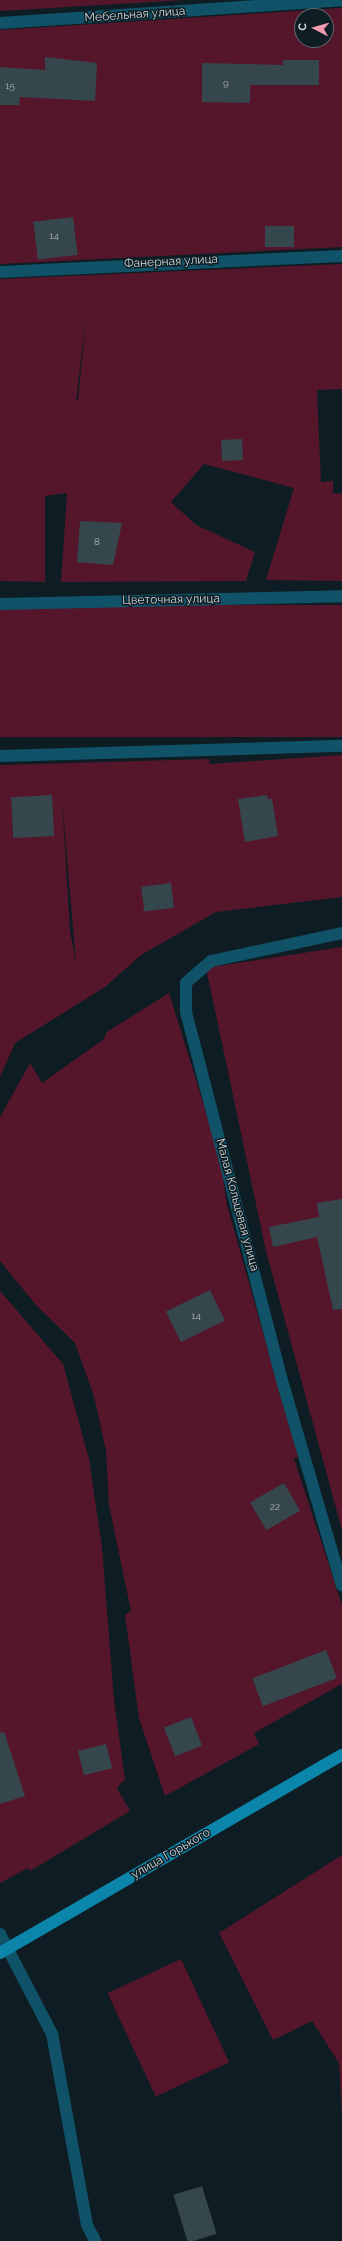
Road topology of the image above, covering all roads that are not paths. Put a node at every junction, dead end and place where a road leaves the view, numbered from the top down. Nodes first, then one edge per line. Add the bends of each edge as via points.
1 (342, 0) edge
2 (0, 24) edge
3 (342, 256) edge
4 (0, 272) edge
5 (342, 596) edge
6 (0, 604) edge
7 (342, 746) edge
8 (0, 756) edge
9 (342, 933) edge
10 (342, 1586) edge
11 (342, 1755) edge
12 (0, 1934) edge
13 (4, 1951) edge
14 (95, 2241) edge

1 - 2 street, Мебельная улица
3 - 4 street, Фанерная улица
5 - 6 street, Цветочная улица
7 - 8 street
9 - 10 street, Малая Кольцевая улица via 211,962 186,982 188,1019 283,1384
11 - 13 main road, улица Горького
12 - 13 street
13 - 14 street via 52,2034 87,2224

